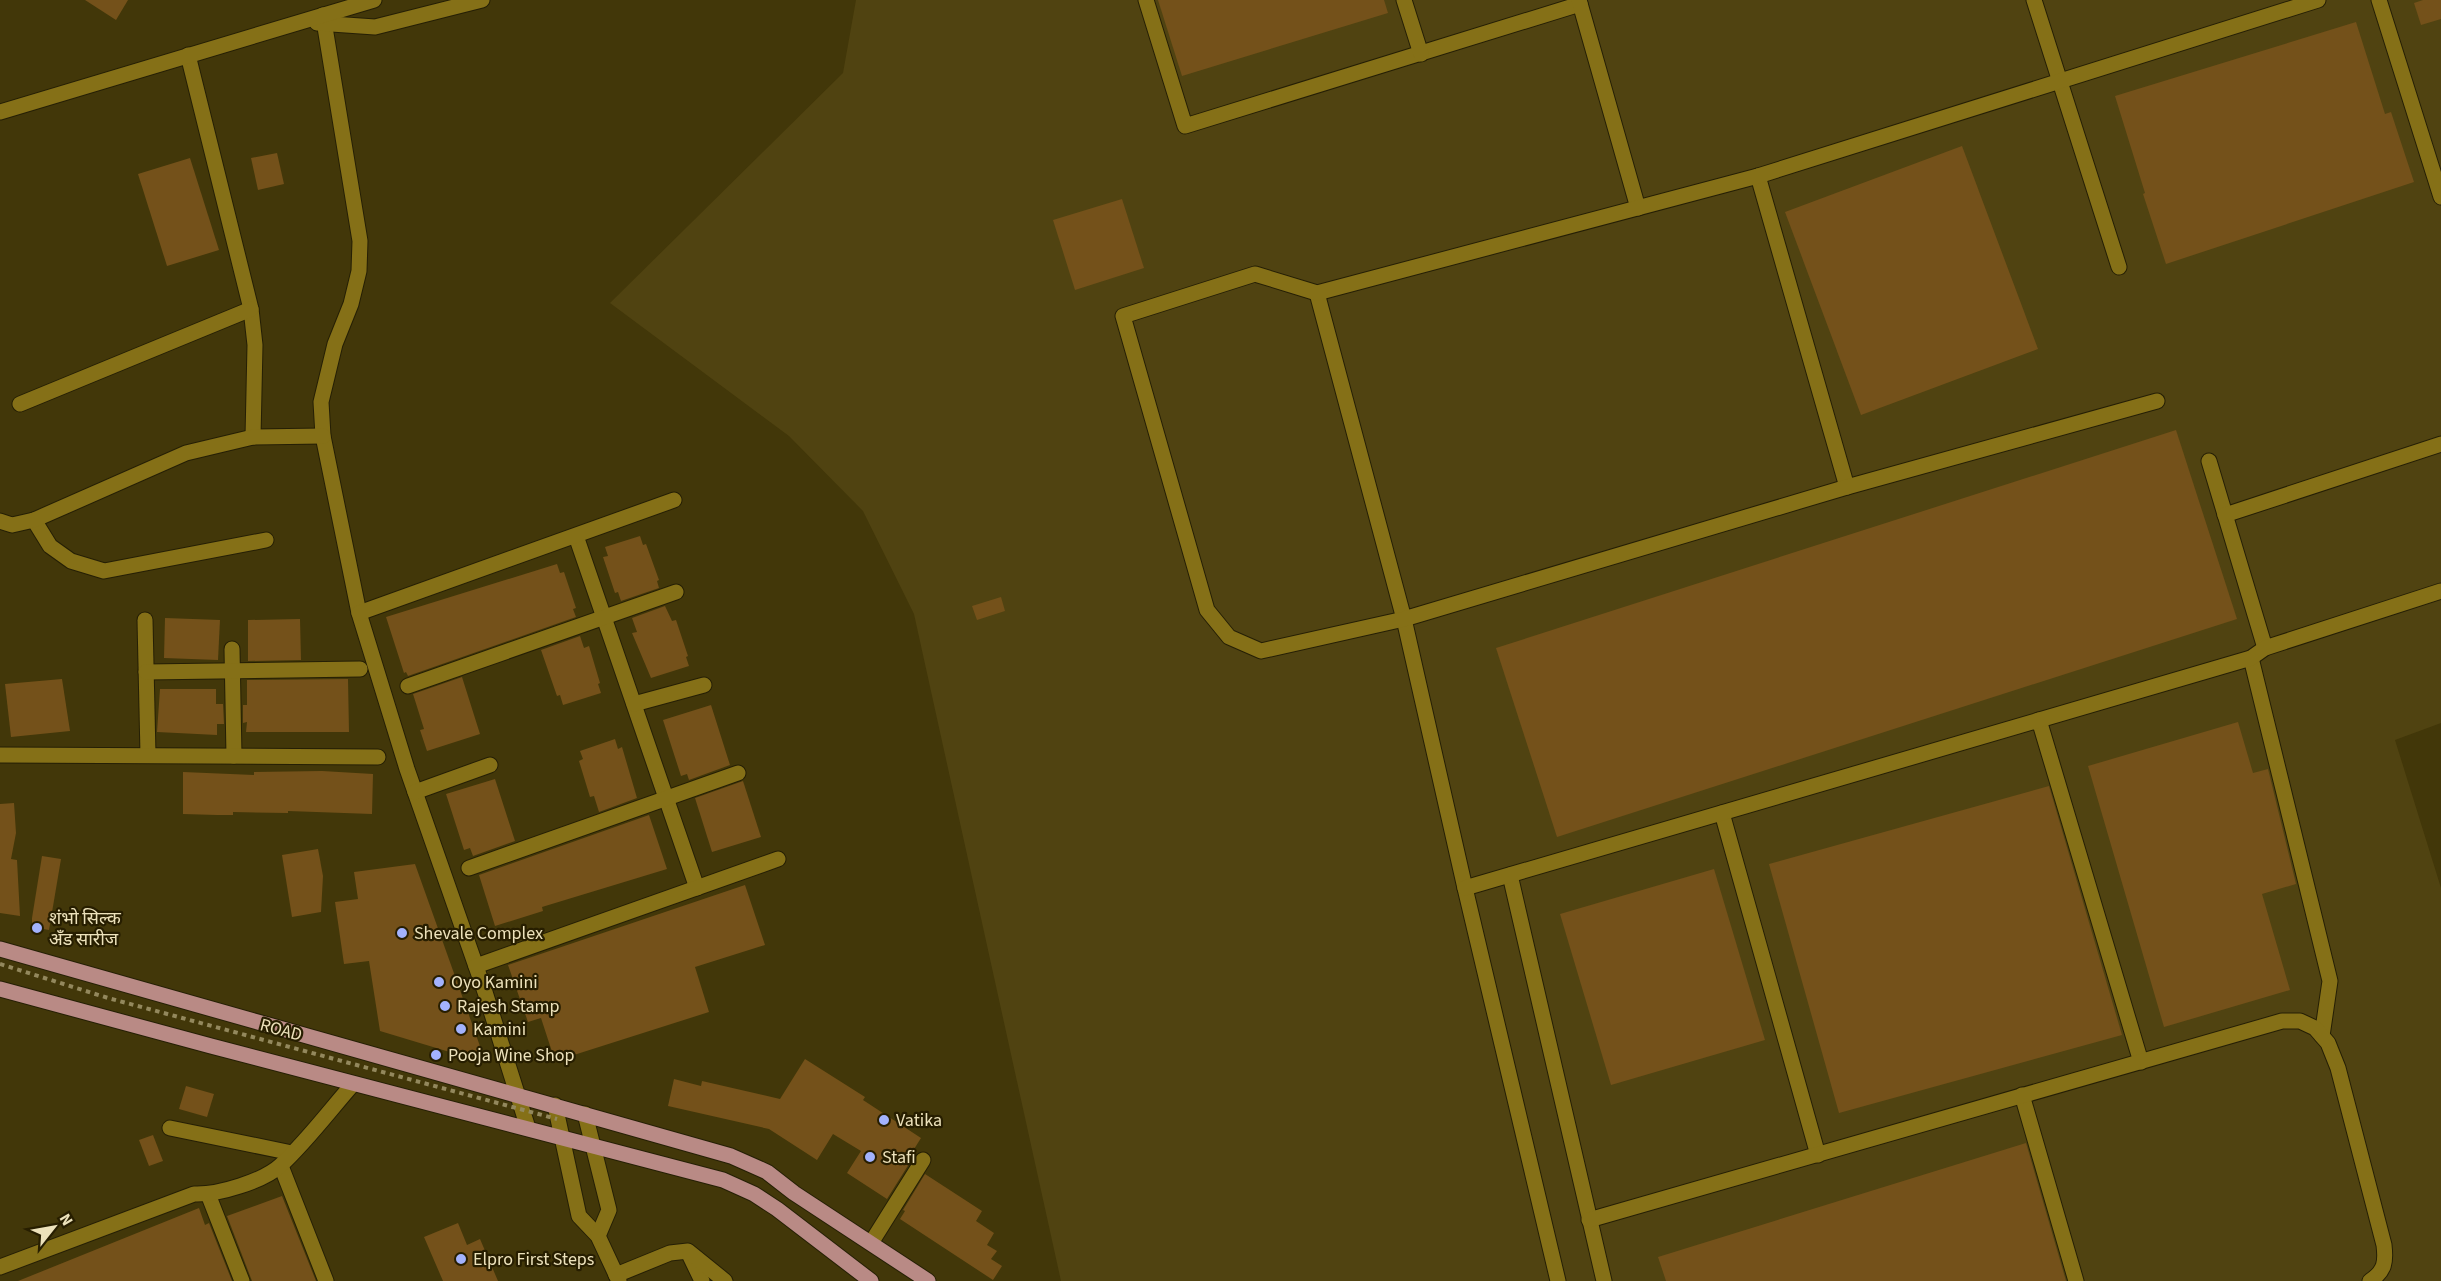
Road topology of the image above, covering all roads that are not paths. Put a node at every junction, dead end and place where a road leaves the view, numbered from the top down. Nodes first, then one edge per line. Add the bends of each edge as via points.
1 (374, 0) edge
2 (483, 0) edge
3 (1146, 0) edge
4 (1404, 0) edge
5 (2034, 0) edge
6 (2318, 0) edge
7 (2379, 0) edge
8 (1580, 2) edge
9 (324, 20) junction
10 (1421, 54) junction
11 (188, 55) junction
12 (2060, 81) junction
13 (0, 112) edge
14 (1758, 176) junction
15 (2441, 197) edge
16 (1638, 208) junction
17 (2119, 267) dead end
18 (1317, 293) junction
19 (251, 309) junction
20 (2157, 401) dead end
21 (20, 404) dead end
22 (323, 436) junction
23 (253, 437) junction
24 (2441, 444) edge
25 (2209, 461) dead end
26 (1847, 487) junction
27 (674, 500) dead end
28 (2225, 515) junction
29 (34, 520) junction
30 (4, 525) edge
31 (576, 536) junction
32 (266, 540) dead end
33 (2441, 591) edge
34 (676, 592) dead end
35 (359, 613) junction
36 (604, 619) junction
37 (1404, 619) junction
38 (145, 620) dead end
39 (2265, 648) junction
40 (231, 649) dead end
41 (2251, 658) junction
42 (360, 669) dead end
43 (146, 672) junction
44 (231, 672) junction
45 (704, 685) dead end
46 (408, 686) dead end
47 (634, 704) junction
48 (2039, 720) junction
49 (0, 755) edge
50 (148, 755) junction
51 (234, 756) junction
52 (378, 757) dead end
53 (490, 765) dead end
54 (738, 773) dead end
55 (415, 792) junction
56 (667, 800) junction
57 (1722, 813) junction
58 (778, 859) dead end
59 (469, 868) dead end
60 (1510, 875) junction
61 (697, 888) junction
62 (1465, 888) junction
63 (0, 949) edge
64 (476, 966) junction
65 (0, 989) edge
66 (2322, 1036) junction
67 (2141, 1062) junction
68 (353, 1084) junction
69 (519, 1094) junction
70 (2022, 1095) junction
71 (556, 1112) junction
72 (585, 1114) junction
73 (170, 1128) dead end
74 (528, 1128) junction
75 (561, 1137) junction
76 (593, 1147) junction
77 (292, 1153) junction
78 (1818, 1155) junction
79 (922, 1160) dead end
80 (280, 1166) junction
81 (208, 1194) junction
82 (1589, 1220) junction
83 (598, 1236) junction
84 (871, 1243) junction
85 (688, 1251) junction
86 (0, 1267) edge
87 (618, 1278) edge
88 (242, 1281) edge
89 (326, 1281) edge
90 (702, 1281) edge
91 (725, 1281) edge
92 (872, 1281) edge
93 (928, 1281) edge
94 (1558, 1281) edge
95 (1604, 1281) edge
96 (2076, 1281) edge
97 (2370, 1281) edge

1 - 9 street
2 - 9 street via 375,27
3 - 10 street via 1185,126
4 - 10 street
5 - 12 street
6 - 12 street
7 - 15 street
8 - 10 street
8 - 16 street
9 - 11 street via 302,21
9 - 22 street via 360,241 359,272 321,402
11 - 13 street
11 - 19 street
12 - 14 street
12 - 17 street
14 - 16 street
14 - 26 street
16 - 18 street
18 - 37 street
18 - 37 street via 1255,274 1123,316 1207,610 1229,638 1261,651
19 - 21 street
19 - 23 street via 255,345
20 - 26 street
22 - 23 street
22 - 35 street
23 - 29 street via 186,453
24 - 28 street
25 - 28 street
26 - 37 street
27 - 31 street
28 - 39 street
29 - 30 street
29 - 32 street via 50,546 71,561 104,571
31 - 35 street
31 - 36 street
33 - 39 street
34 - 36 street
35 - 55 street
36 - 46 street
36 - 47 street
37 - 62 street
38 - 43 street
39 - 41 street
40 - 44 street
41 - 48 street
41 - 66 street via 2330,981
42 - 44 street
43 - 44 street
43 - 50 street
44 - 51 street
45 - 47 street
47 - 56 street
48 - 57 street
48 - 67 street
49 - 50 street
50 - 51 street
51 - 52 street
53 - 55 street
54 - 56 street
55 - 64 street
56 - 59 street
56 - 61 street
57 - 60 street
57 - 78 street
58 - 61 street
60 - 62 street
60 - 82 street
61 - 64 street
62 - 94 street
63 - 69 main road
64 - 69 street
65 - 68 main road
66 - 67 street via 2300,1021 2282,1021
66 - 97 street via 2338,1068 2384,1245 2386,1263
67 - 70 street
68 - 74 main road
68 - 77 street
69 - 71 main road
69 - 74 street
70 - 78 street
70 - 96 street
71 - 72 main road
71 - 75 street
72 - 76 street
72 - 84 main road via 731,1156 767,1172
73 - 77 street
74 - 75 main road
75 - 76 main road
75 - 83 street via 579,1216
76 - 83 street via 609,1210
76 - 92 main road via 723,1180 754,1194
77 - 80 street
78 - 82 street
79 - 84 street
80 - 81 street via 261,1178
80 - 89 street
81 - 86 street via 194,1194
81 - 88 street
82 - 95 street
83 - 87 street
84 - 93 main road
85 - 87 street via 670,1253
85 - 90 street
85 - 91 street

